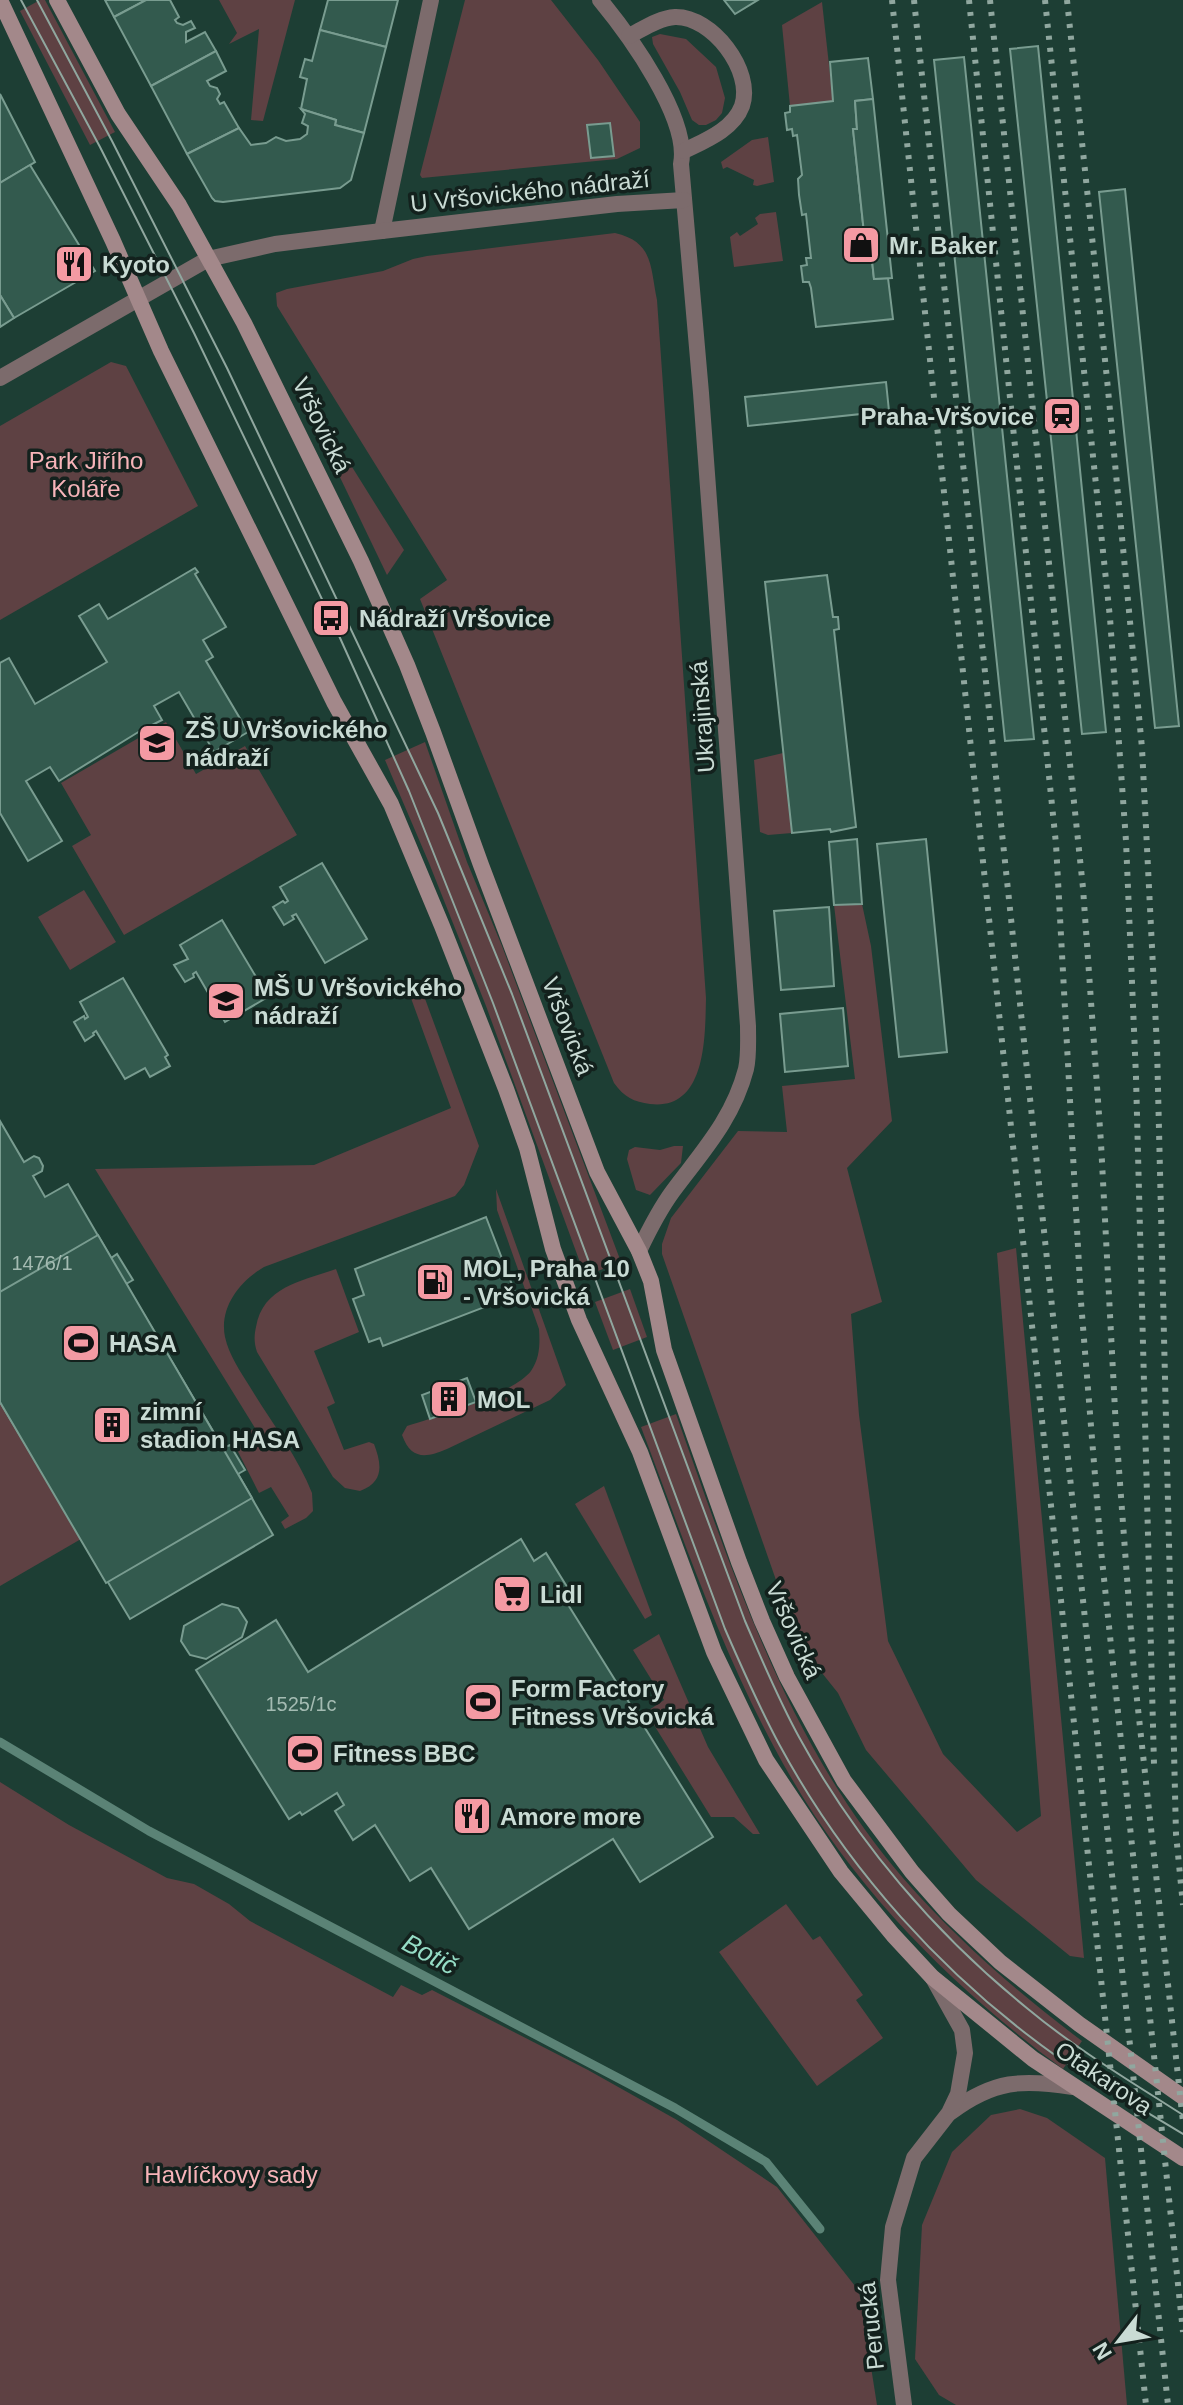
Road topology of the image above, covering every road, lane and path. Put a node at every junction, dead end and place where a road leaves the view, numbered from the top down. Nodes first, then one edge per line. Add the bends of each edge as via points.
1 (0, 0) edge
2 (57, 0) edge
3 (431, 0) edge
4 (600, 0) edge
5 (629, 36) junction
6 (684, 151) junction
7 (684, 200) junction
8 (382, 231) junction
9 (208, 259) junction
10 (138, 298) junction
11 (0, 378) edge
12 (639, 1251) junction
13 (932, 1977) junction
14 (1079, 2024) joint
15 (1073, 2087) junction
16 (1183, 2097) edge
17 (949, 2113) junction
18 (1183, 2158) edge
19 (904, 2405) edge

1 - 10 main road
2 - 9 main road, Vršovická via 118,114
3 - 8 street, U Vršovického nádraží
4 - 5 street, Ukrajinská
5 - 6 street, Ukrajinská via 667,104
5 - 6 street via 665,19 688,18 723,45 743,75 742,106 732,120
6 - 7 street, Ukrajinská
7 - 8 street, U Vršovického nádraží
7 - 12 street, Ukrajinská via 748,1026 746,1068 733,1103 717,1134 651,1224
8 - 9 street, U Vršovického nádraží via 275,244
9 - 10 street, U Vršovického nádraží
9 - 12 main road, Vršovická via 305,444 401,652 597,1172
10 - 11 street, U Vršovického nádraží
10 - 13 main road via 334,702 391,804 512,1103 579,1320 640,1452 739,1705 766,1760 814,1835
12 - 14 main road, Vršovická via 651,1281 664,1350 739,1562 787,1677 821,1741 881,1832 949,1914
13 - 15 main road, Otakarova
13 - 17 street, Perucká via 962,2030 965,2053
14 - 16 main road, Otakarova
15 - 17 street, Perucká via 1029,2081 1005,2085
15 - 18 main road, Otakarova
17 - 19 street, Perucká via 914,2158 893,2227 888,2280

